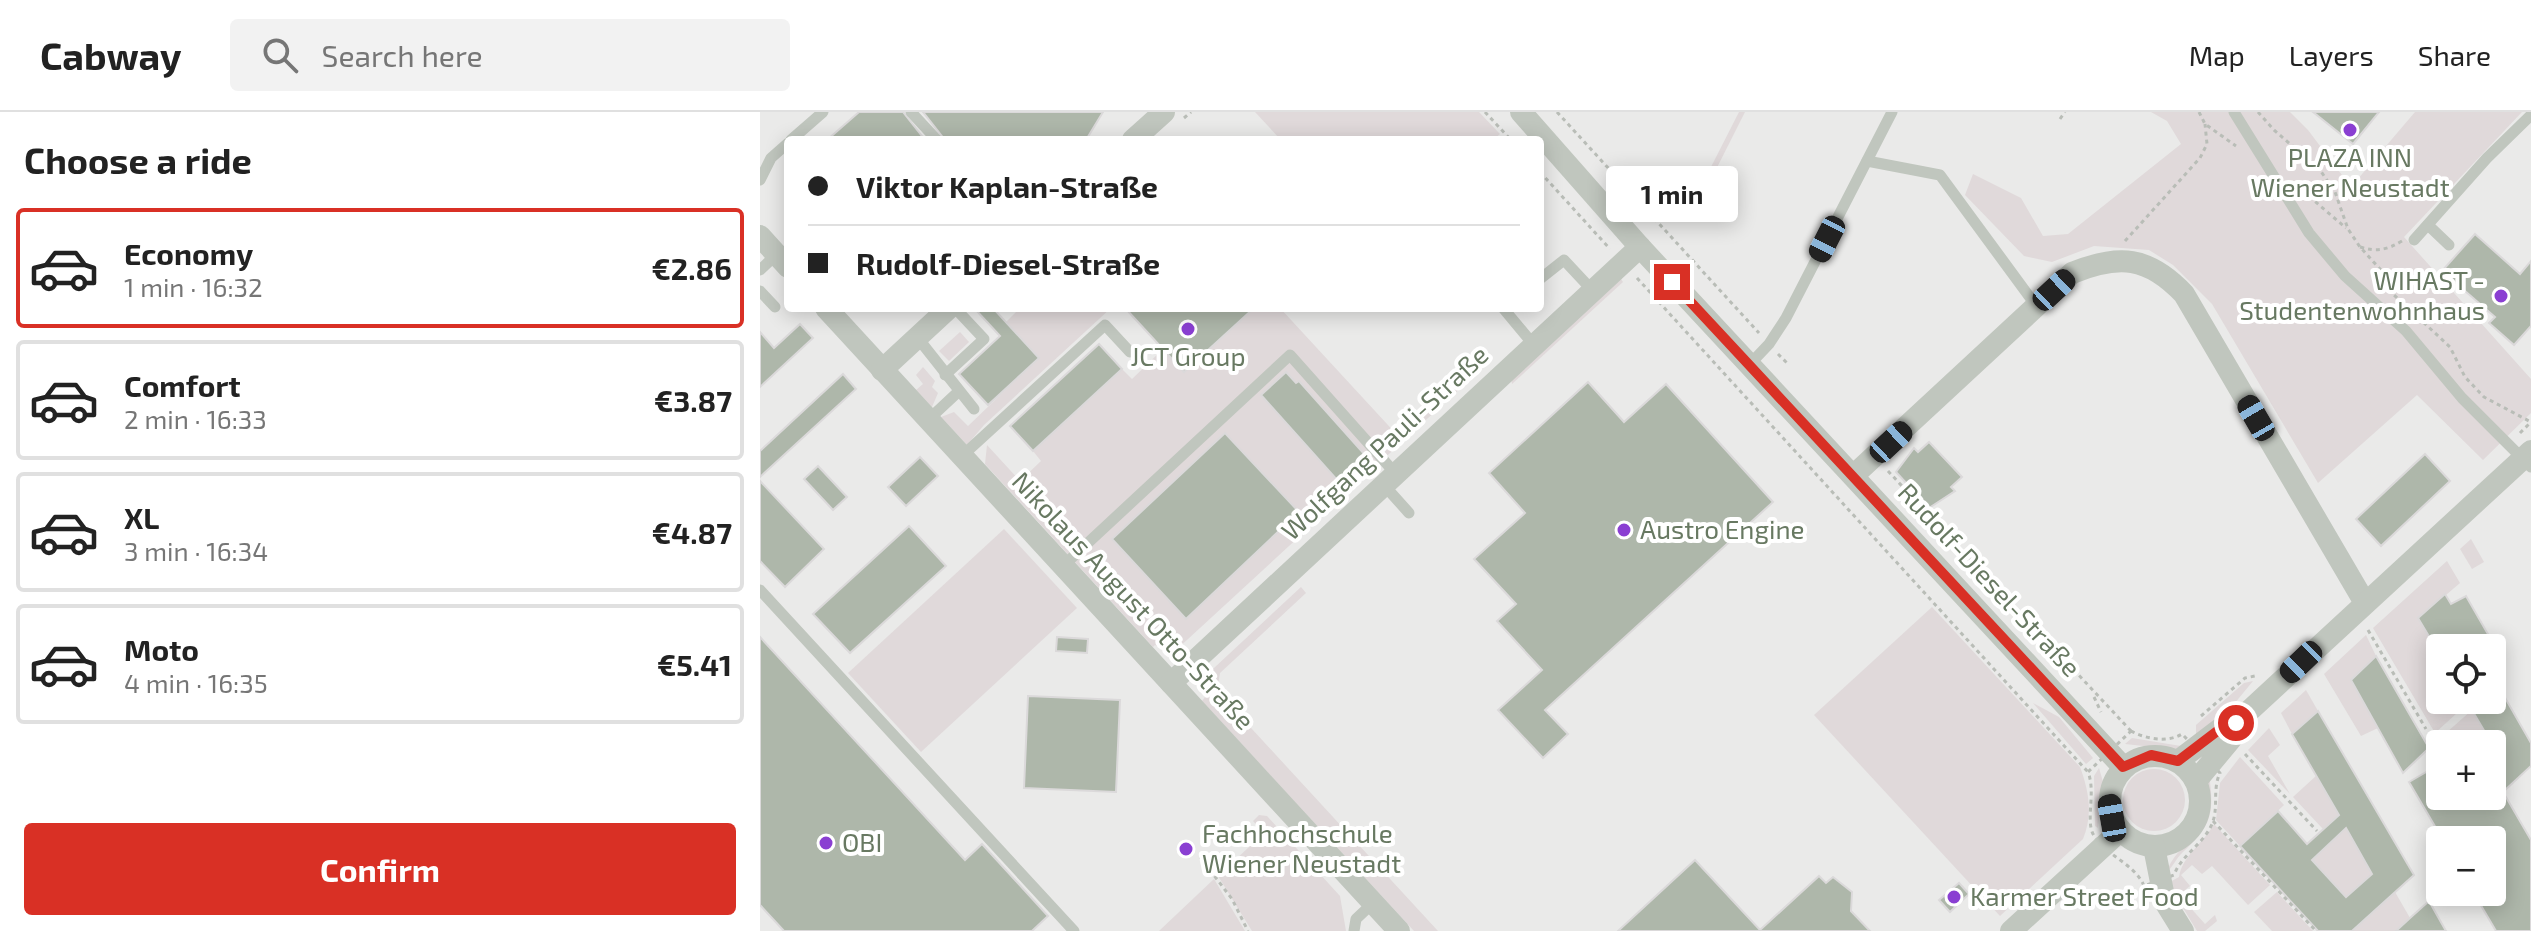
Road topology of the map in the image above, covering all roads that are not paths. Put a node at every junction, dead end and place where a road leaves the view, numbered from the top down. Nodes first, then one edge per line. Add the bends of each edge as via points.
1 (823, 112) edge
2 (911, 112) edge
3 (1164, 112) edge
4 (1521, 112) edge
5 (1892, 112) edge
6 (2234, 112) edge
7 (2529, 120) edge
8 (796, 136) edge
9 (933, 136) edge
10 (1137, 136) edge
11 (1542, 136) edge
12 (1544, 138) edge
13 (784, 146) edge
14 (1867, 161) junction
15 (760, 180) edge
16 (2428, 225) junction
17 (760, 236) edge
18 (2414, 240) road end
19 (2449, 245) dead end
20 (1640, 247) junction
21 (782, 260) edge
22 (760, 270) edge
23 (1544, 276) edge
24 (1592, 290) junction
25 (760, 291) edge
26 (775, 307) dead end
27 (2037, 307) junction
28 (830, 312) edge
29 (947, 312) edge
30 (956, 312) edge
31 (1506, 312) edge
32 (917, 337) junction
33 (1533, 344) junction
34 (1130, 352) dead end
35 (1751, 363) junction
36 (882, 370) junction
37 (945, 375) junction
38 (958, 392) junction
39 (974, 409) dead end
40 (928, 420) junction
41 (962, 456) junction
42 (2529, 459) edge
43 (1854, 475) junction
44 (1389, 478) junction
45 (1409, 513) dead end
46 (1063, 566) junction
47 (760, 590) edge
48 (2365, 603) junction
49 (1171, 683) junction
50 (2116, 759) junction
51 (2191, 759) junction
52 (2112, 838) junction
53 (2154, 847) junction
54 (1373, 903) junction
55 (1074, 931) edge
56 (1354, 931) edge
57 (1399, 931) edge
58 (2011, 931) edge
59 (2183, 931) edge

1 - 8 lane
2 - 9 lane
3 - 10 street
4 - 11 street, Rudolf-Diesel-Straße
5 - 14 lane
6 - 42 lane via 2327,255 2406,331 2462,398
7 - 16 lane
12 - 20 street, Rudolf-Diesel-Straße
13 - 15 lane
14 - 27 lane via 1940,175
14 - 35 lane via 1769,344
16 - 18 lane
16 - 19 lane
17 - 21 street
20 - 24 street, Wolfgang Pauli-Straße
20 - 35 street, Rudolf-Diesel-Straße
21 - 22 lane
23 - 24 lane via 1564,260
24 - 33 street, Wolfgang Pauli-Straße
25 - 26 lane
27 - 43 street
27 - 48 street via 2072,273 2105,260 2138,262 2165,274 2184,294
28 - 36 street, Nikolaus August Otto-Straße
29 - 32 street
30 - 37 lane via 984,339
31 - 33 lane
32 - 36 street
32 - 37 lane
33 - 44 street, Wolfgang Pauli-Straße
34 - 41 lane via 1105,325
35 - 43 street, Rudolf-Diesel-Straße
36 - 40 street, Nikolaus August Otto-Straße
37 - 38 lane
38 - 39 lane
38 - 40 lane
40 - 41 street, Nikolaus August Otto-Straße
41 - 46 street, Nikolaus August Otto-Straße
42 - 48 street
43 - 50 street, Rudolf-Diesel-Straße
44 - 45 lane
44 - 46 lane via 1290,355
44 - 49 street, Wolfgang Pauli-Straße
46 - 49 street, Nikolaus August Otto-Straße
47 - 55 lane
48 - 51 street
49 - 54 street, Nikolaus August Otto-Straße
50 - 51 street
50 - 52 street via 2109,800
51 - 53 street via 2200,797 2198,815 2189,831
52 - 53 street
52 - 58 street
53 - 59 street via 2165,902
54 - 56 lane via 1356,919
54 - 57 street, Nikolaus August Otto-Straße

